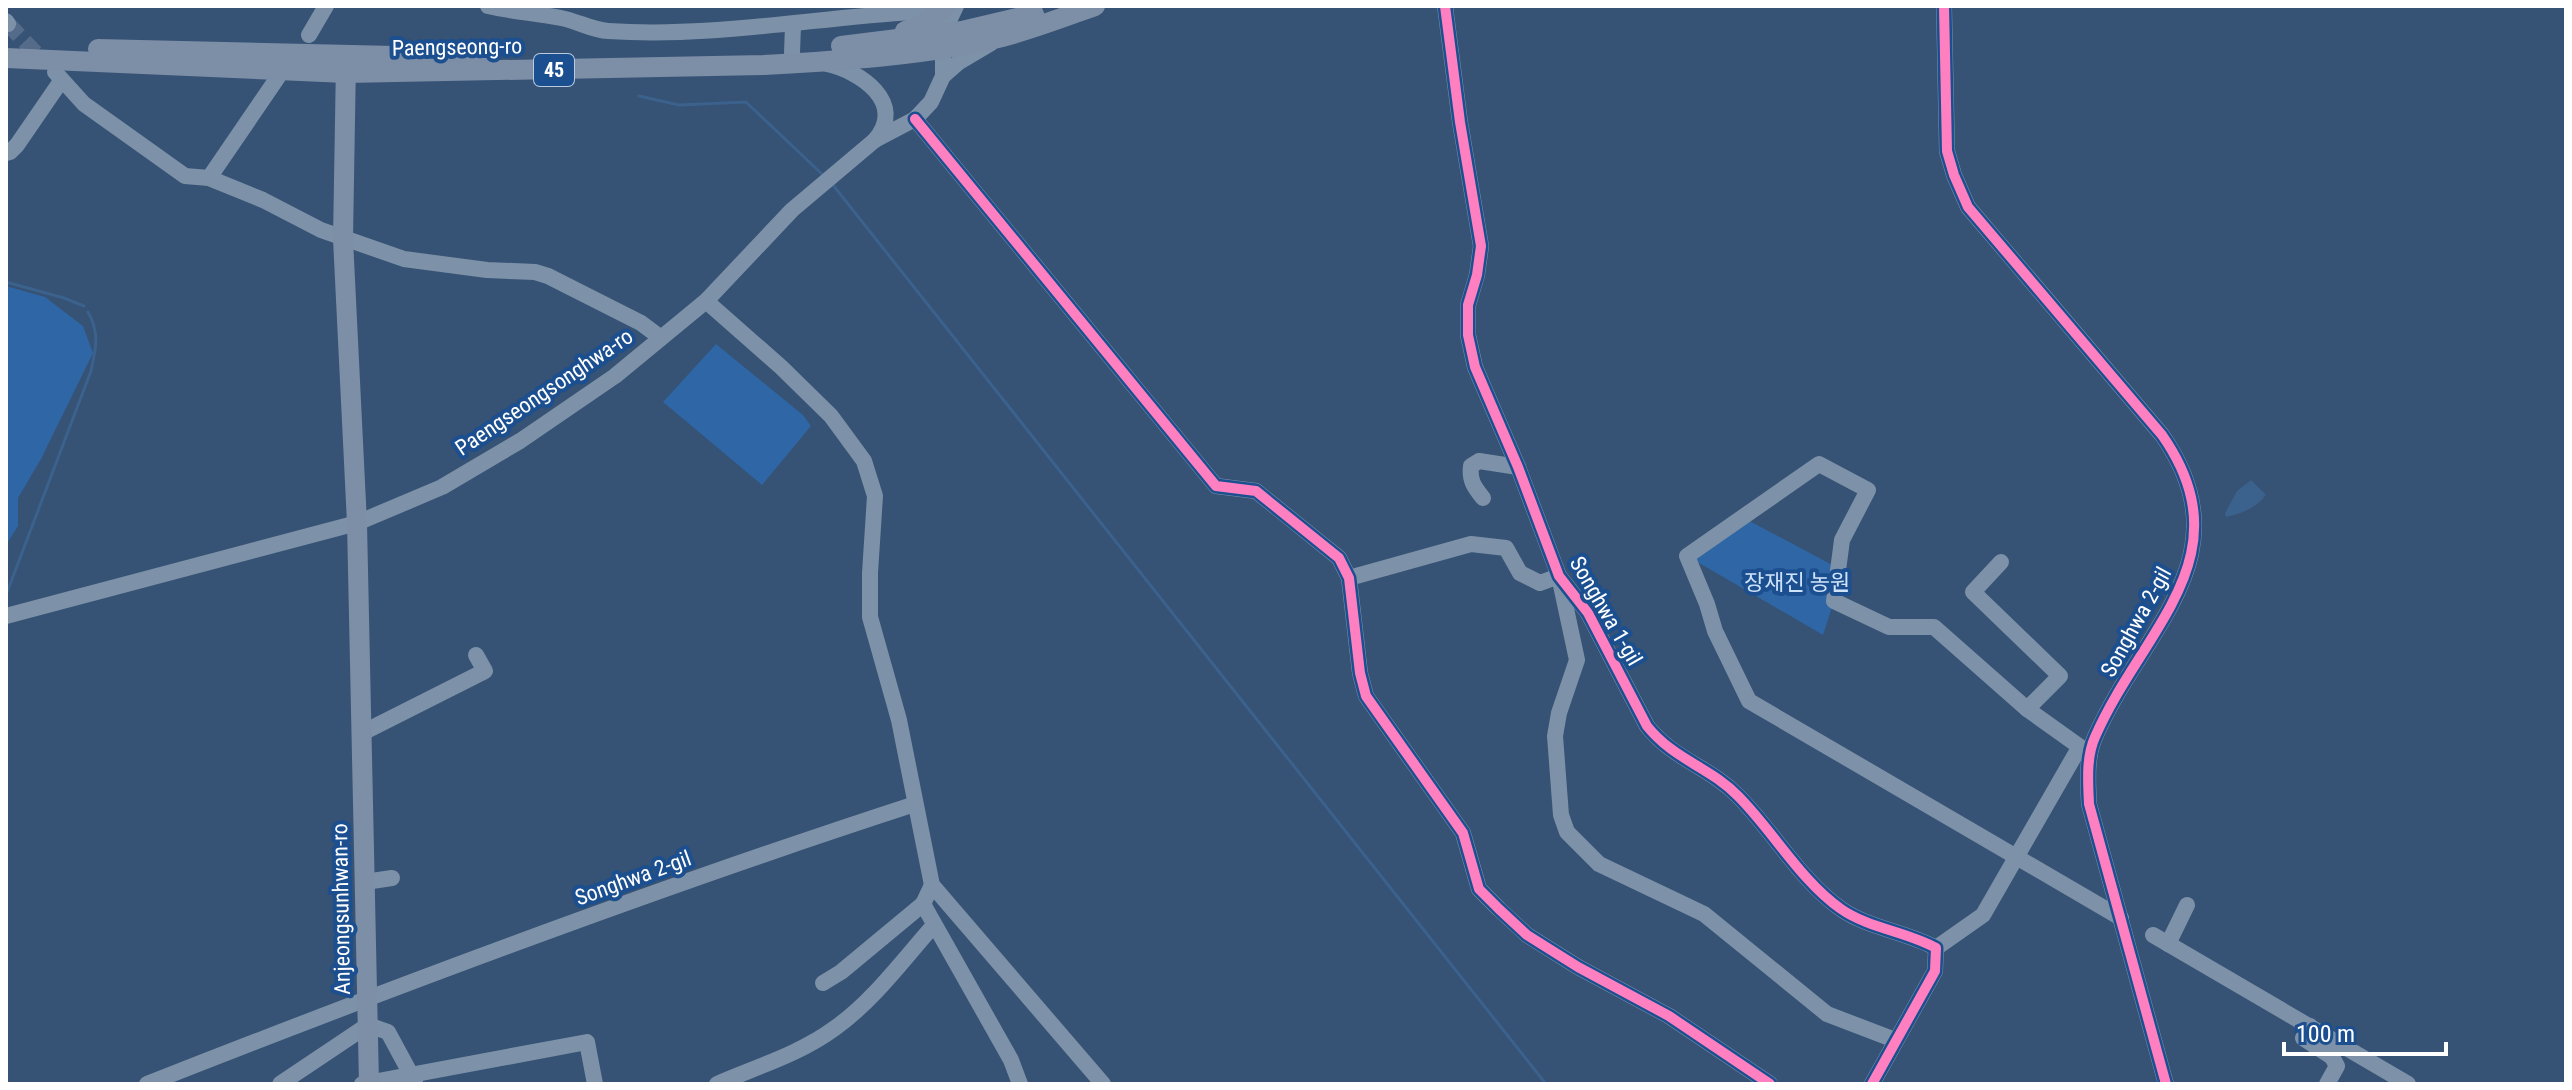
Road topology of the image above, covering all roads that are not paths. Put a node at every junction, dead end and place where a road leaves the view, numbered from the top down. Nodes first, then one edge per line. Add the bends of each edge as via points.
1 (326, 6) edge
2 (488, 6) edge
3 (929, 6) edge
4 (946, 6) edge
5 (956, 6) edge
6 (1061, 6) edge
7 (1095, 6) edge
8 (1445, 6) edge
9 (1944, 6) edge
10 (563, 12) edge
11 (793, 25) junction
12 (309, 35) dead end
13 (1003, 37) junction
14 (884, 40) junction
15 (944, 41) junction
16 (6, 47) edge
17 (792, 53) junction
18 (6, 58) edge
19 (817, 62) junction
20 (346, 64) junction
21 (310, 72) junction
22 (391, 72) junction
23 (943, 76) junction
24 (278, 77) dead end
25 (346, 114) junction
26 (915, 119) junction
27 (875, 140) junction
28 (6, 153) edge
29 (209, 178) junction
30 (343, 239) junction
31 (706, 301) junction
32 (661, 338) junction
33 (1518, 467) junction
34 (1483, 498) dead end
35 (357, 523) junction
36 (2001, 562) dead end
37 (1559, 576) junction
38 (1349, 578) junction
39 (6, 616) edge
40 (476, 655) dead end
41 (2027, 709) junction
42 (362, 733) junction
43 (2085, 751) junction
44 (915, 804) junction
45 (2018, 858) junction
46 (392, 878) dead end
47 (365, 882) junction
48 (932, 885) junction
49 (923, 904) junction
50 (2187, 905) dead end
51 (2121, 918) junction
52 (934, 925) junction
53 (2153, 935) dead end
54 (2168, 944) junction
55 (1936, 948) junction
56 (823, 983) dead end
57 (367, 997) junction
58 (368, 1025) junction
59 (2310, 1026) junction
60 (1895, 1040) junction
61 (414, 1079) edge
62 (147, 1084) edge
63 (280, 1084) edge
64 (362, 1084) edge
65 (369, 1084) edge
66 (595, 1084) edge
67 (717, 1084) edge
68 (1020, 1084) edge
69 (1103, 1084) edge
70 (1770, 1084) edge
71 (1872, 1084) edge
72 (2166, 1084) edge
73 (2327, 1084) edge
74 (2408, 1084) edge

1 - 12 street
2 - 10 street via 531,15
3 - 11 street
4 - 14 main road via 923,24
5 - 15 street, Paengseongsonghwa-ro
6 - 15 main road, Paengseong-ro / 45
7 - 13 main road, Paengseong-ro / 45
8 - 33 street, Songhwa 1-gil via 1481,246 1468,305 1468,335 1475,367
9 - 43 street, Songhwa 2-gil via 1947,151 1968,207 2162,435 2193,499 2195,540 2185,576
10 - 11 street via 604,31
11 - 17 street
13 - 15 main road, Paengseong-ro / 45
13 - 23 street
14 - 15 main road, Paengseong-ro / 45
14 - 17 main road, Paengseong-ro / 45
15 - 19 main road, Paengseong-ro / 45
15 - 23 street, Paengseongsonghwa-ro
16 - 20 main road, Paengseong-ro / 45
17 - 20 main road, Paengseong-ro / 45
18 - 21 main road, Paengseong-ro / 45
19 - 22 main road, Paengseong-ro / 45
19 - 27 street via 858,75 879,93 884,116
20 - 21 main road, Paengseong-ro / 45
20 - 22 main road, Paengseong-ro / 45
20 - 25 main road, Anjeongsunhwan-ro
21 - 25 main road via 333,88
22 - 25 main road via 364,86
23 - 26 street, Paengseongsonghwa-ro via 931,102
24 - 29 street
25 - 30 main road, Anjeongsunhwan-ro
26 - 27 street, Paengseongsonghwa-ro
26 - 38 street via 1216,486 1256,491 1339,558
27 - 31 street, Paengseongsonghwa-ro via 792,210
28 - 29 street via 17,145 58,77 84,104 185,176
29 - 30 street
30 - 32 street via 404,259 535,272
30 - 35 main road, Anjeongsunhwan-ro
31 - 32 street, Paengseongsonghwa-ro
31 - 44 street via 831,416 864,461 875,496 870,617 899,720
32 - 35 street, Paengseongsonghwa-ro via 520,441 442,487
33 - 34 street via 1479,461 1471,466 1473,486
33 - 37 street, Songhwa 1-gil
35 - 39 street, Paengseongsonghwa-ro
35 - 42 main road, Anjeongsunhwan-ro
36 - 41 street via 1973,592 2060,676
37 - 38 street via 1540,583 1520,573 1506,548 1471,544
37 - 55 street, Songhwa 1-gil via 1588,613 1659,740 1737,794 1842,910
37 - 60 street via 1577,660 1555,736 1567,832 1599,864 1704,914 1827,1014
38 - 70 street via 1366,696 1463,833 1479,889 1527,935 1669,1016
40 - 42 street via 485,671
41 - 43 street
41 - 45 street via 1934,627 1889,627 1834,601 1842,540 1868,490 1819,464 1687,556 1749,701
42 - 47 main road, Anjeongsunhwan-ro
43 - 45 street
43 - 51 street, Songhwa 2-gil via 2089,804
44 - 48 street
44 - 57 street, Songhwa 2-gil
45 - 51 street
45 - 55 street via 1983,915
46 - 47 street
47 - 57 main road, Anjeongsunhwan-ro
48 - 49 street
48 - 69 street
49 - 52 street
49 - 56 street
50 - 54 street
51 - 72 street, Songhwa 2-gil
52 - 67 street via 836,1028
52 - 68 street
53 - 54 street
54 - 59 street
55 - 60 street via 1935,971
57 - 58 main road, Anjeongsunhwan-ro
57 - 62 street, Songhwa 2-gil
58 - 61 street via 388,1032
58 - 63 street
58 - 65 main road, Anjeongsunhwan-ro
59 - 73 street via 2303,1038 2337,1066
59 - 74 street
60 - 71 street
61 - 65 street
61 - 66 street via 587,1042
64 - 65 street

